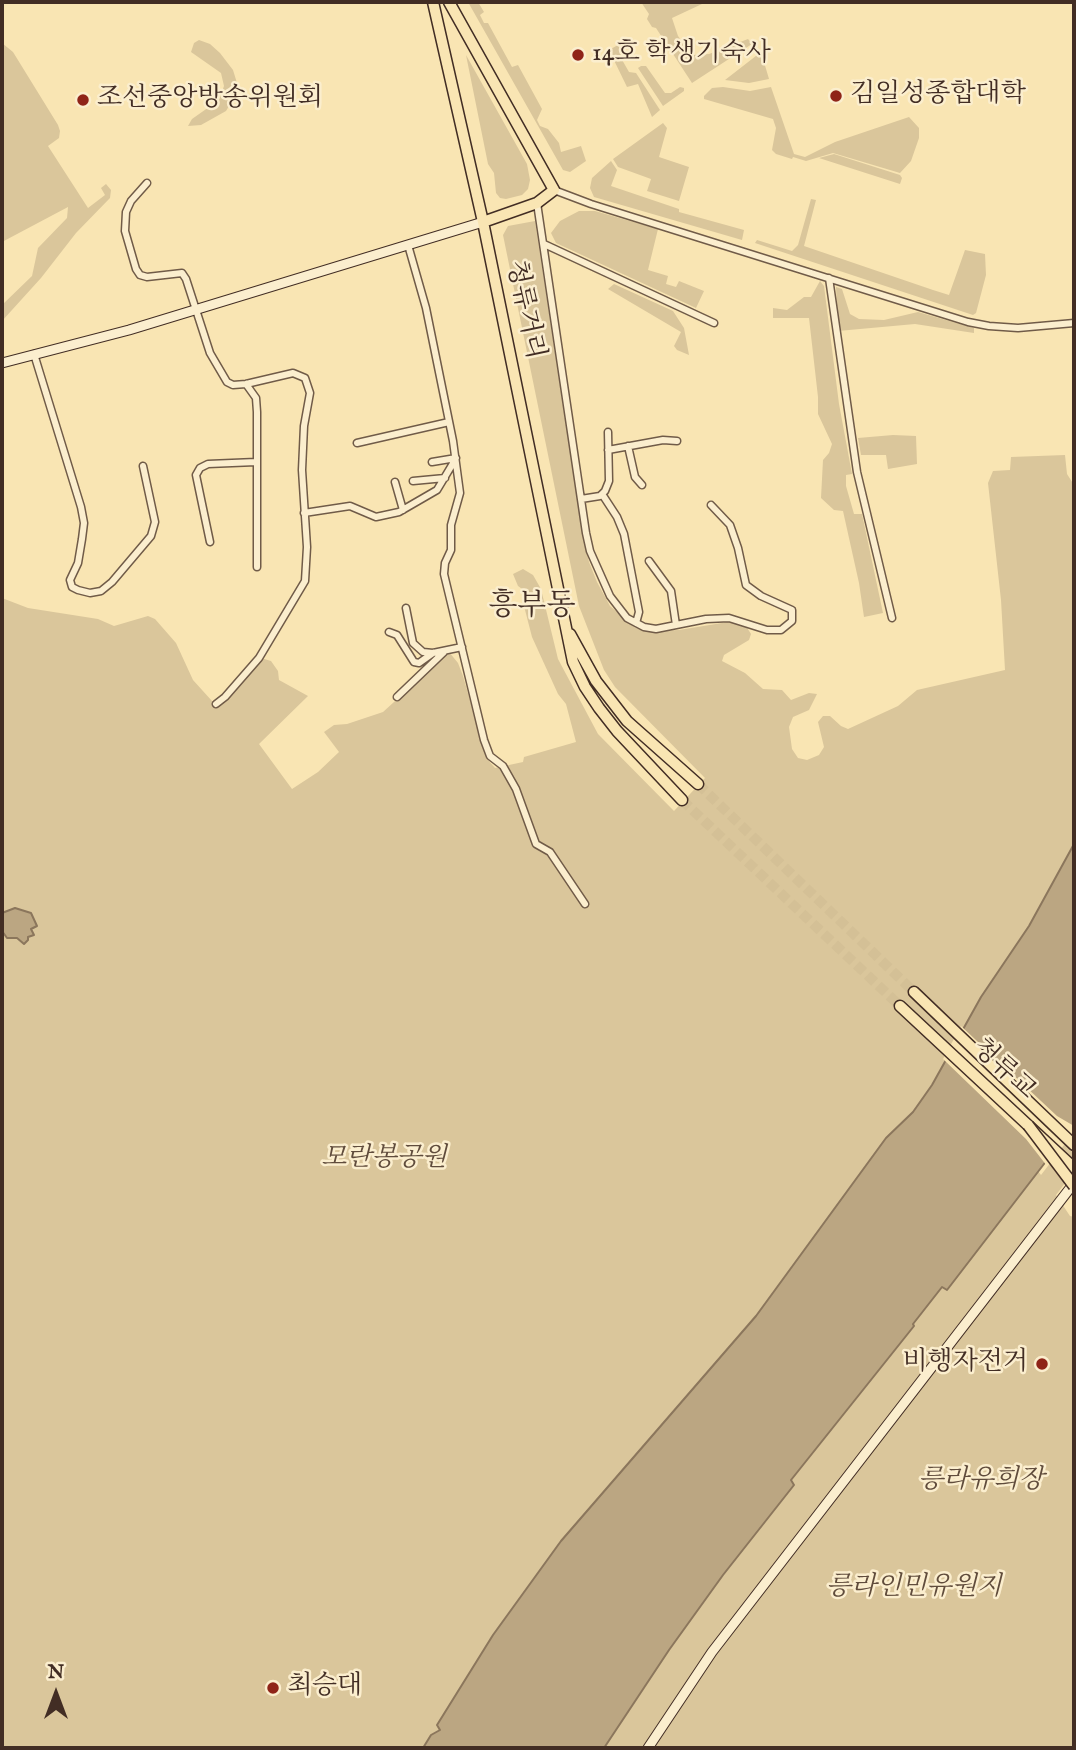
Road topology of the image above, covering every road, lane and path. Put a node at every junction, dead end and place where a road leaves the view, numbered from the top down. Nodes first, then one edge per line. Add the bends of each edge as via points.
1 (433, 2) edge
2 (449, 2) edge
3 (147, 183) dead end
4 (554, 190) junction
5 (537, 202) junction
6 (483, 222) junction
7 (544, 244) junction
8 (408, 245) junction
9 (830, 278) junction
10 (197, 310) junction
11 (715, 323) dead end
12 (1074, 323) edge
13 (34, 355) junction
14 (2, 363) edge
15 (246, 384) junction
16 (449, 422) junction
17 (608, 432) dead end
18 (677, 441) dead end
19 (357, 443) dead end
20 (628, 446) junction
21 (608, 450) junction
22 (456, 458) junction
23 (256, 462) junction
24 (432, 463) dead end
25 (144, 466) dead end
26 (445, 478) junction
27 (413, 481) dead end
28 (395, 482) dead end
29 (642, 485) dead end
30 (602, 494) junction
31 (581, 499) junction
32 (711, 505) dead end
33 (402, 510) junction
34 (304, 513) junction
35 (210, 542) dead end
36 (649, 561) dead end
37 (257, 567) dead end
38 (406, 608) dead end
39 (892, 618) dead end
40 (636, 623) junction
41 (676, 625) junction
42 (567, 628) junction
43 (389, 632) dead end
44 (462, 647) junction
45 (446, 650) junction
46 (433, 653) junction
47 (397, 696) dead end
48 (216, 705) dead end
49 (698, 784) tunnel mouth
50 (682, 800) tunnel mouth
51 (585, 904) dead end
52 (914, 992) tunnel mouth
53 (900, 1006) tunnel mouth
54 (1040, 1112) junction
55 (1028, 1125) junction
56 (1074, 1136) edge
57 (1074, 1145) edge
58 (1074, 1168) edge
59 (1074, 1185) edge
60 (648, 1748) edge

1 - 6 main road, 청류거리
2 - 4 main road
3 - 10 street via 126,212 125,231 136,269 147,277 182,273
4 - 5 main road
4 - 9 street
5 - 6 main road
5 - 7 street
6 - 8 street
6 - 42 main road, 청류거리
7 - 11 street
7 - 31 street
8 - 10 street
8 - 16 street
9 - 12 street via 989,326
9 - 39 street via 857,472
10 - 13 street
10 - 15 street via 210,353 227,382
13 - 14 street
13 - 25 street via 82,507 82,539 72,587 90,593 102,591 151,536 155,522
15 - 23 street via 256,398
15 - 34 street via 293,373 309,385 302,470
16 - 19 street
16 - 22 street
17 - 21 street
18 - 20 street
20 - 21 street
20 - 29 street via 635,477
21 - 30 street via 609,481
22 - 24 street
22 - 26 street
22 - 44 street via 460,493 444,574
23 - 35 street via 200,468 196,475
23 - 37 street
26 - 27 street
26 - 33 street via 437,490
28 - 33 street
30 - 31 street
30 - 40 street via 624,534 639,611
31 - 40 street via 599,577 617,609
32 - 41 street via 730,525 746,585 789,607 792,621 776,631 729,618
33 - 34 street via 376,517 350,506
34 - 48 street via 304,581 259,657
36 - 41 street via 671,591
38 - 46 street via 413,643 423,652
40 - 41 street via 656,629
42 - 49 main road, 청류거리 via 596,681 627,721
42 - 50 main road, 청류거리 via 573,662 585,687 617,731
43 - 46 street via 397,635 414,662
44 - 45 street
44 - 51 street via 490,756 506,770 516,789 536,844 550,852
45 - 46 street
45 - 47 street
52 - 54 main road, 청류교
53 - 55 main road, 청류교
54 - 56 main road
54 - 57 main road, 청류교
55 - 58 main road, 청류교, bridge
55 - 59 main road, bridge
59 - 60 street via 712,1652

